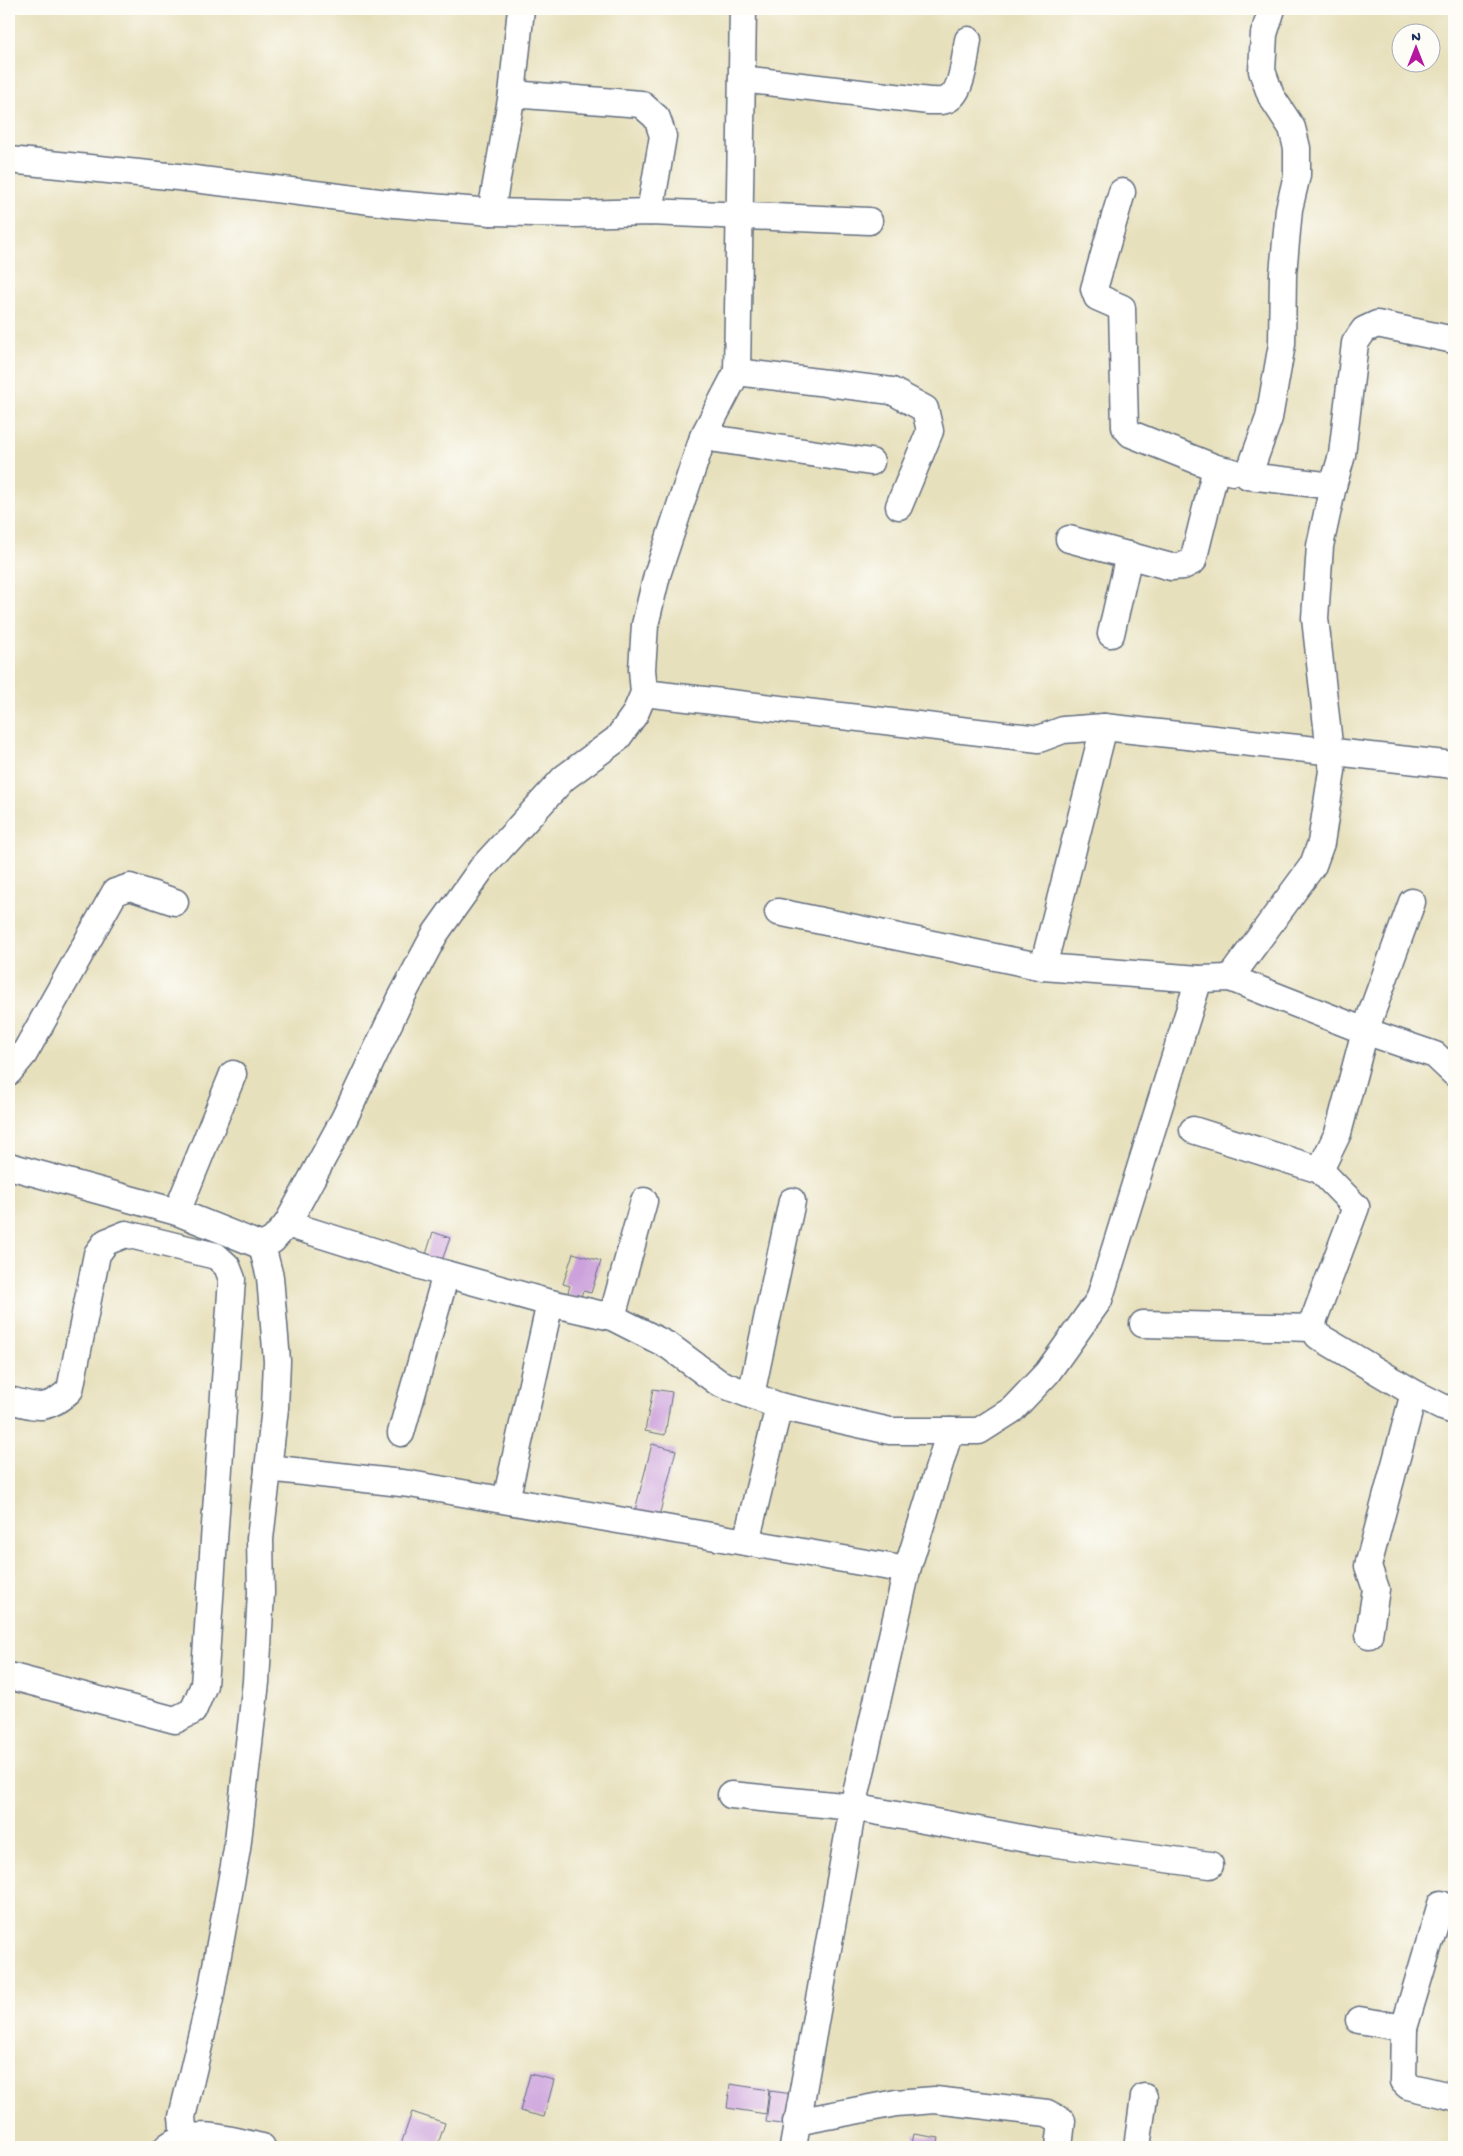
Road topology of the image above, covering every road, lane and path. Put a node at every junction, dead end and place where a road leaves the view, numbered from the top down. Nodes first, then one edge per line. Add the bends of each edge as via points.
1 (521, 9) edge
2 (743, 9) edge
3 (1272, 9) edge
4 (968, 40) dead end
5 (742, 79) junction
6 (512, 94) junction
7 (9, 160) edge
8 (1122, 192) dead end
9 (491, 212) junction
10 (650, 212) junction
11 (741, 215) junction
12 (868, 221) dead end
13 (1453, 333) edge
14 (737, 372) junction
15 (703, 437) junction
16 (870, 462) dead end
17 (1216, 468) junction
18 (1248, 476) junction
19 (1333, 486) junction
20 (899, 506) dead end
21 (1069, 539) dead end
22 (1129, 556) junction
23 (1111, 634) dead end
24 (644, 693) junction
25 (1104, 727) junction
26 (1331, 753) junction
27 (1454, 765) edge
28 (175, 902) dead end
29 (1412, 902) dead end
30 (778, 912) dead end
31 (1043, 967) junction
32 (1230, 978) junction
33 (1199, 979) junction
34 (1365, 1031) junction
35 (9, 1072) edge
36 (1454, 1073) edge
37 (233, 1074) dead end
38 (1193, 1130) dead end
39 (9, 1166) edge
40 (1320, 1170) junction
41 (644, 1201) dead end
42 (792, 1201) dead end
43 (177, 1212) junction
44 (287, 1224) junction
45 (262, 1246) junction
46 (446, 1274) junction
47 (550, 1303) junction
48 (612, 1317) junction
49 (1143, 1324) dead end
50 (1313, 1328) junction
51 (1414, 1393) junction
52 (751, 1395) junction
53 (9, 1400) edge
54 (779, 1406) junction
55 (1454, 1411) edge
56 (950, 1431) junction
57 (401, 1433) dead end
58 (268, 1468) junction
59 (506, 1500) junction
60 (746, 1542) junction
61 (907, 1570) junction
62 (1369, 1635) dead end
63 (9, 1676) edge
64 (731, 1795) dead end
65 (853, 1806) junction
66 (1210, 1865) dead end
67 (1441, 1904) dead end
68 (1359, 2020) dead end
69 (1404, 2028) junction
70 (1144, 2097) dead end
71 (1454, 2098) edge
72 (796, 2122) junction
73 (175, 2142) edge
74 (262, 2147) edge
75 (793, 2147) edge
76 (1059, 2147) edge
77 (1137, 2147) edge

1 - 6 street
2 - 5 street
3 - 18 street via 1264,34 1262,71 1272,96 1292,128 1297,148 1297,175 1289,209 1283,274 1282,344 1269,418
4 - 5 street via 959,86 946,100 928,101
5 - 11 street
6 - 9 street
6 - 10 street via 641,104 657,118 663,136
7 - 9 street
8 - 17 street via 1094,288 1096,297 1122,308 1125,427 1131,434
9 - 10 street
10 - 11 street
11 - 12 street
11 - 14 street
13 - 19 street via 1377,324 1364,330 1355,343 1342,455
14 - 15 street
14 - 20 street via 892,391 925,409 930,431
15 - 16 street
15 - 24 street via 656,575 645,625
17 - 18 street
17 - 22 street via 1193,561 1171,567
18 - 19 street
19 - 26 street via 1320,546 1315,618
21 - 22 street
22 - 23 street
24 - 25 street via 1038,739 1063,730
24 - 44 street via 635,714 617,739 564,778 482,868 435,934 344,1119
25 - 26 street
25 - 31 street
26 - 27 street
26 - 32 street via 1332,771 1321,843 1313,865
28 - 35 street via 130,887 115,892 24,1054
29 - 34 street
30 - 31 street
31 - 33 street
32 - 33 street
32 - 34 street
33 - 56 street via 1099,1300 1047,1373 1012,1410 979,1431
34 - 36 street via 1435,1055
34 - 40 street via 1338,1133
37 - 43 street
38 - 40 street
39 - 43 street
40 - 50 street via 1356,1208
41 - 48 street
42 - 52 street
43 - 45 street
44 - 45 street
44 - 46 street
45 - 58 street via 270,1277 277,1361
46 - 47 street
46 - 57 street
47 - 48 street
47 - 59 street
48 - 52 street via 669,1346 719,1383
49 - 50 street
50 - 51 street via 1318,1336
51 - 55 street
51 - 62 street via 1368,1566 1376,1589
52 - 54 street
53 - 63 street via 40,1407 57,1402 70,1390 97,1254 106,1242 126,1234 216,1256 227,1266 232,1279 204,1685 193,1711 175,1720
54 - 56 street via 890,1431
54 - 60 street
56 - 61 street
58 - 59 street via 410,1484
58 - 73 street via 260,1539 261,1593 256,1682 237,1849 210,1999
59 - 60 street
60 - 61 street
61 - 65 street
64 - 65 street
65 - 66 street via 1044,1842
65 - 72 street
67 - 69 street
68 - 69 street
69 - 71 street via 1403,2081 1408,2086
70 - 77 street
72 - 75 street
72 - 76 street via 896,2103 935,2100 1048,2114 1062,2121
73 - 74 street via 209,2136

